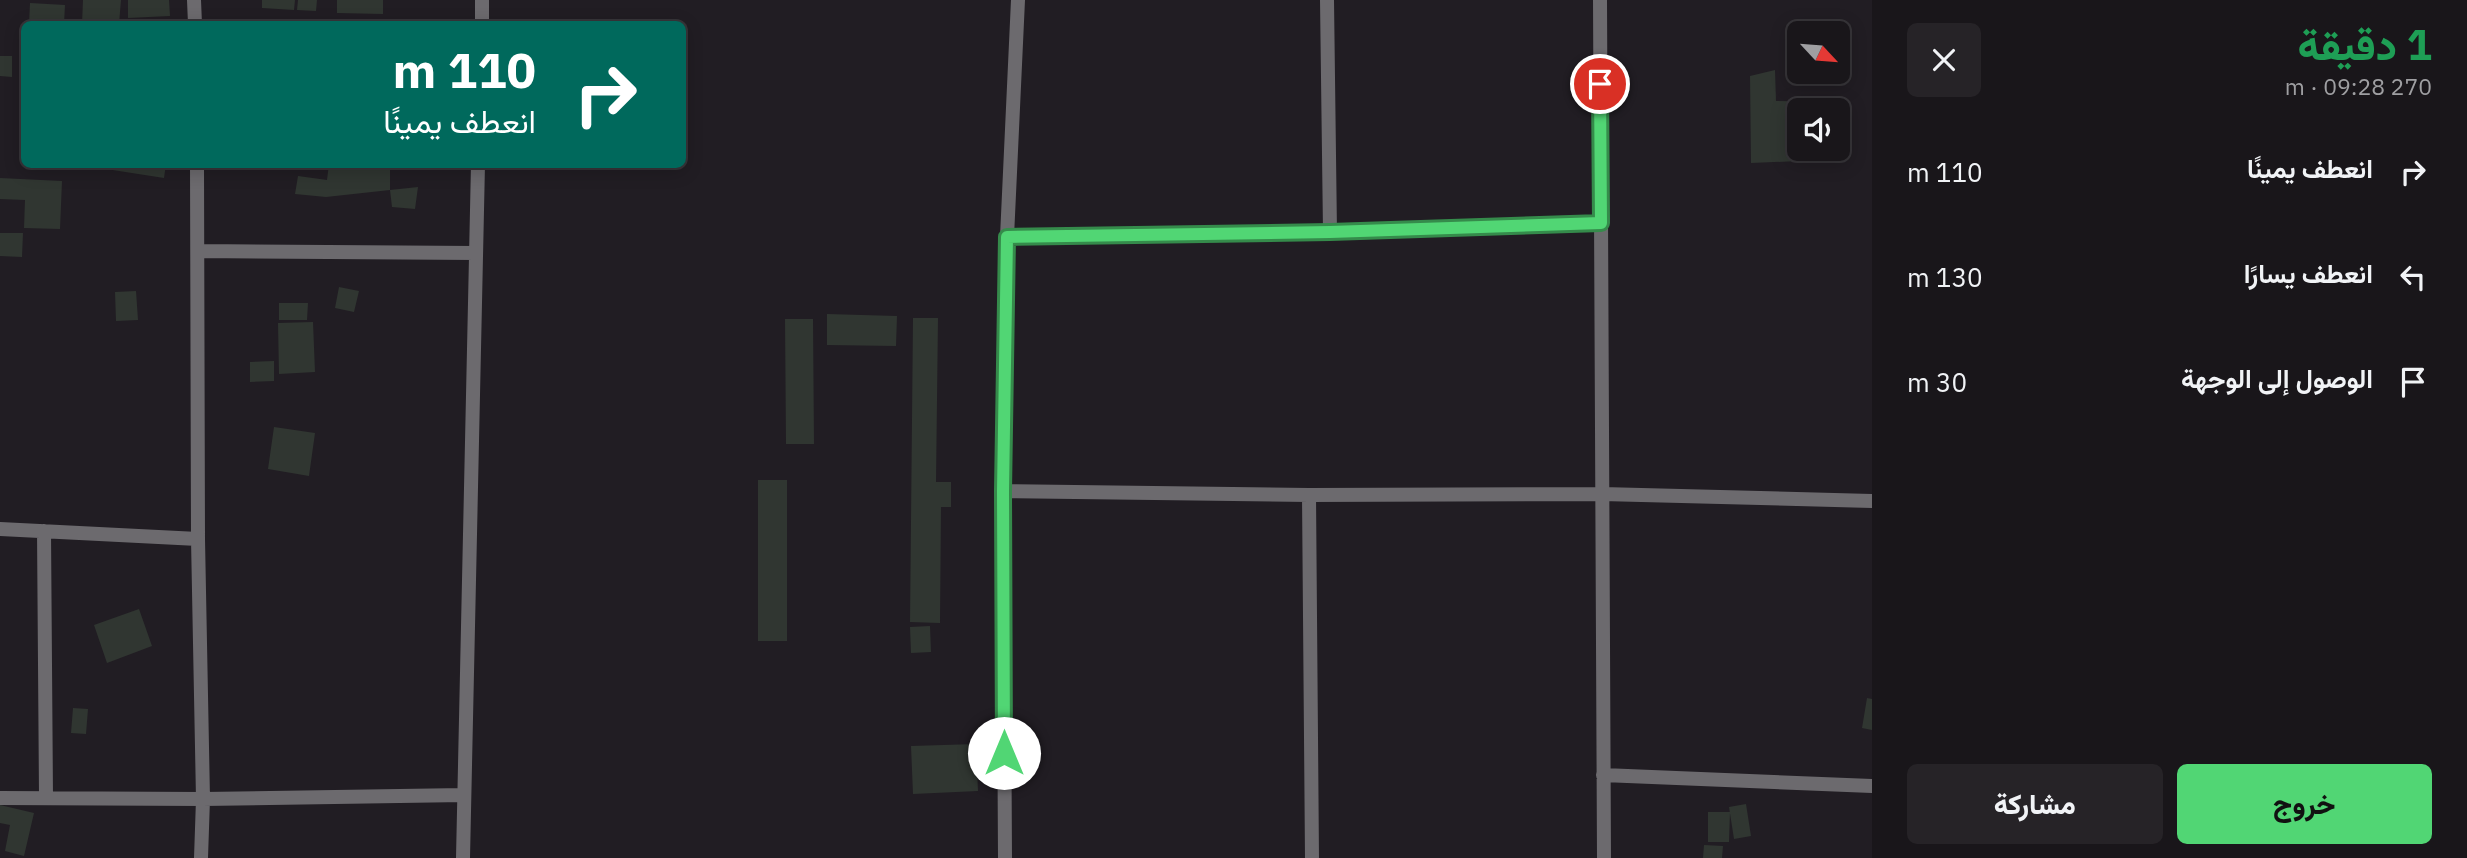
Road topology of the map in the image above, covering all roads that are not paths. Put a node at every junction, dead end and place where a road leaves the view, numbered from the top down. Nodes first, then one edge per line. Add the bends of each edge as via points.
1 (194, 0) edge
2 (482, 0) edge
3 (1018, 0) edge
4 (1327, 0) edge
5 (1600, 0) edge
6 (195, 21) edge
7 (482, 21) edge
8 (197, 168) edge
9 (478, 168) edge
10 (1601, 223) junction
11 (1330, 232) junction
12 (1007, 237) junction
13 (198, 251) junction
14 (476, 253) junction
15 (1003, 491) junction
16 (1602, 494) junction
17 (1309, 495) junction
18 (1872, 501) edge
19 (0, 529) edge
20 (44, 531) junction
21 (198, 539) junction
22 (1603, 775) junction
23 (1872, 786) edge
24 (464, 795) junction
25 (46, 797) junction
26 (0, 798) edge
27 (203, 799) junction
28 (201, 858) edge
29 (463, 858) edge
30 (1005, 858) edge
31 (1312, 858) edge
32 (1604, 858) edge

1 - 6 street
2 - 7 street
3 - 12 street
4 - 11 street
5 - 10 street
8 - 13 street
9 - 14 street
10 - 11 street
10 - 16 street
11 - 12 street
12 - 15 street
13 - 14 street
13 - 21 street
14 - 24 street
15 - 17 street
15 - 30 street
16 - 17 street
16 - 18 street
16 - 22 street
17 - 31 street
19 - 20 street
20 - 21 street
20 - 25 street
21 - 27 street
22 - 23 street
22 - 32 street
24 - 27 street
24 - 29 street
25 - 26 street
25 - 27 street
27 - 28 street

